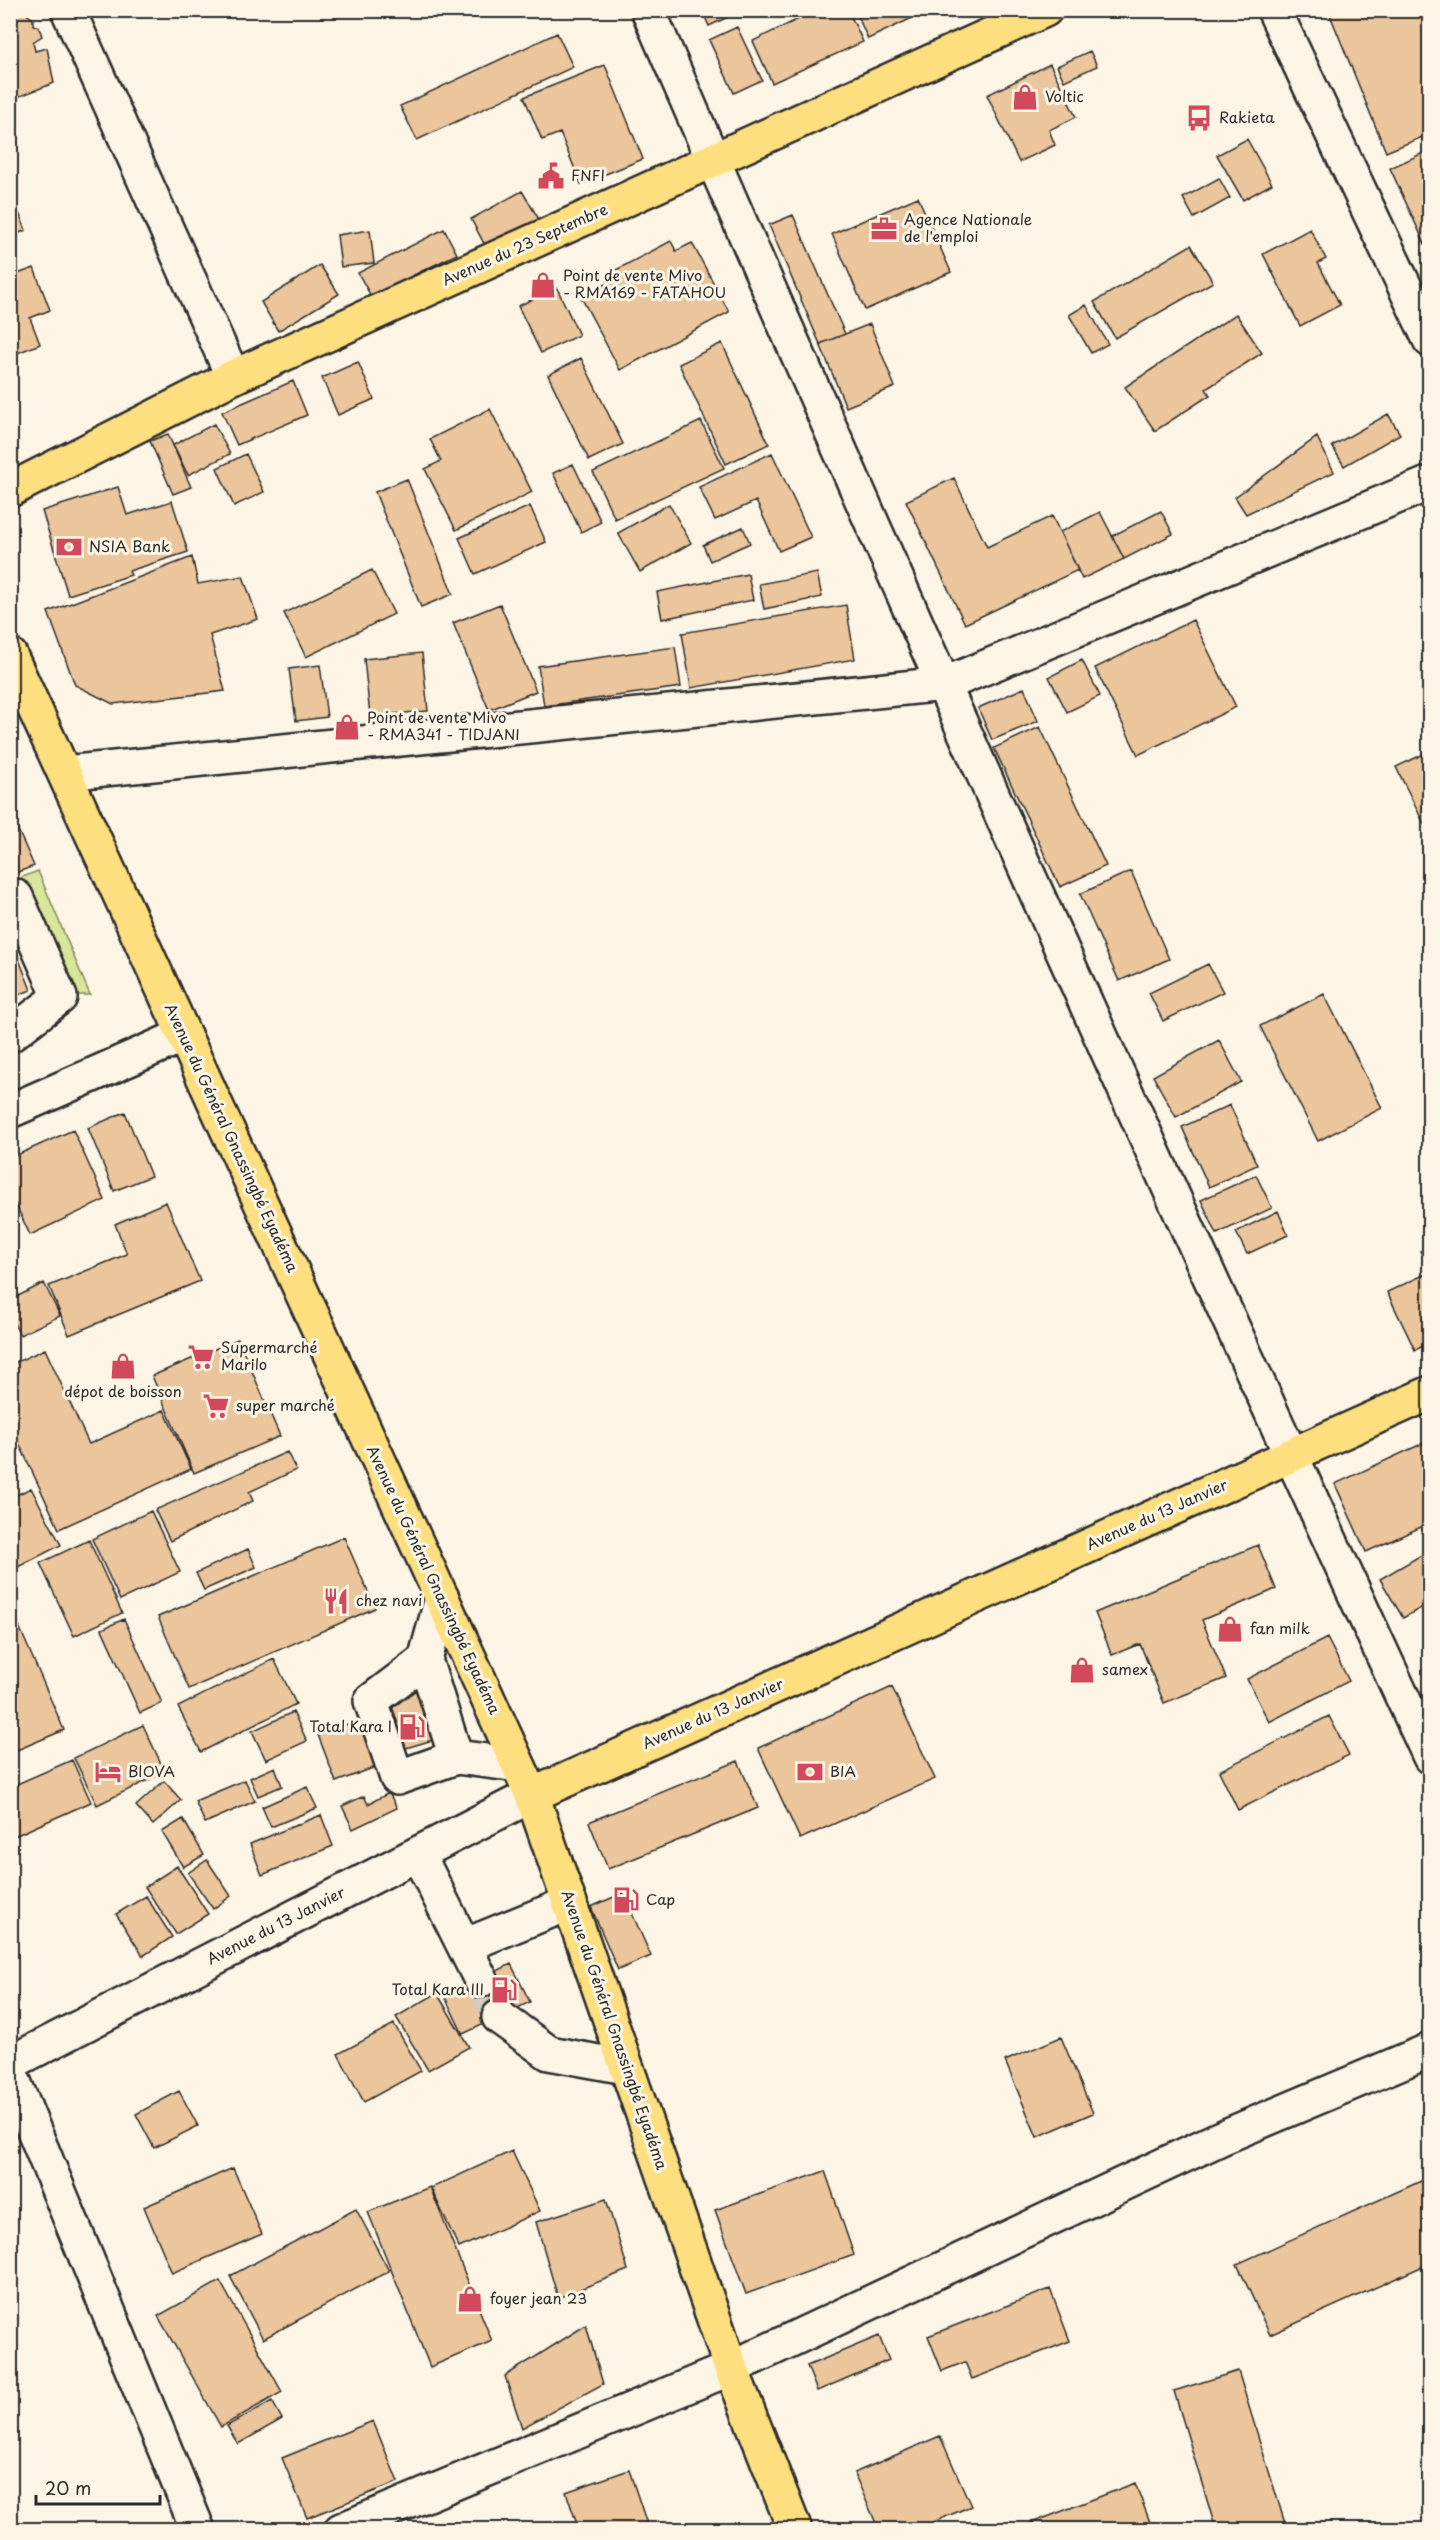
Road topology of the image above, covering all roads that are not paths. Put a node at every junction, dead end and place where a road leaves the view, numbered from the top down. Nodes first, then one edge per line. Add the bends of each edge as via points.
1 (68, 10) edge
2 (648, 10) edge
3 (1045, 10) edge
4 (1274, 10) edge
5 (713, 160) junction
6 (1430, 340) edge
7 (233, 378) junction
8 (1430, 483) edge
9 (10, 490) edge
10 (10, 655) edge
11 (945, 684) junction
12 (65, 773) junction
13 (12, 897) edge
14 (10, 1035) edge
15 (184, 1035) junction
16 (10, 1111) edge
17 (1430, 1393) edge
18 (1290, 1455) junction
19 (442, 1598) junction
20 (425, 1660) junction
21 (456, 1757) junction
22 (1430, 1757) edge
23 (518, 1765) junction
24 (532, 1795) junction
25 (417, 1854) junction
26 (570, 1903) junction
27 (464, 1946) junction
28 (481, 1980) tunnel mouth
29 (499, 2017) tunnel mouth
30 (1430, 2050) edge
31 (10, 2063) edge
32 (626, 2067) junction
33 (10, 2072) edge
34 (731, 2368) junction
35 (198, 2529) edge
36 (341, 2529) edge
37 (795, 2529) edge

1 - 7 street
2 - 5 street
3 - 5 main road, Avenue du 23 Septembre
4 - 6 street
5 - 7 main road, Avenue du 23 Septembre
5 - 11 street
7 - 9 main road, Avenue du 23 Septembre
8 - 11 street
10 - 12 main road, Avenue du Général Gnassingbé Eyadéma
11 - 12 street
11 - 18 street
12 - 15 main road, Avenue du Général Gnassingbé Eyadéma
13 - 14 street via 60,998
15 - 16 street
15 - 19 main road, Avenue du Général Gnassingbé Eyadéma
17 - 18 main road, Avenue du 13 Janvier
18 - 22 street
18 - 24 main road, Avenue du 13 Janvier
19 - 20 street
19 - 23 main road, Avenue du Général Gnassingbé Eyadéma
20 - 21 street
20 - 21 street via 371,1701 397,1778
21 - 23 street
23 - 24 main road, Avenue du Général Gnassingbé Eyadéma
24 - 25 street, Avenue du 13 Janvier
24 - 26 main road, Avenue du Général Gnassingbé Eyadéma
25 - 27 street
25 - 31 street, Avenue du 13 Janvier
26 - 27 street
26 - 32 main road, Avenue du Général Gnassingbé Eyadéma
27 - 28 street
29 - 32 street via 549,2053
30 - 34 street via 1221,2138
32 - 34 main road, Avenue du Général Gnassingbé Eyadéma
33 - 35 street
34 - 36 street
34 - 37 main road, Avenue du Général Gnassingbé Eyadéma

